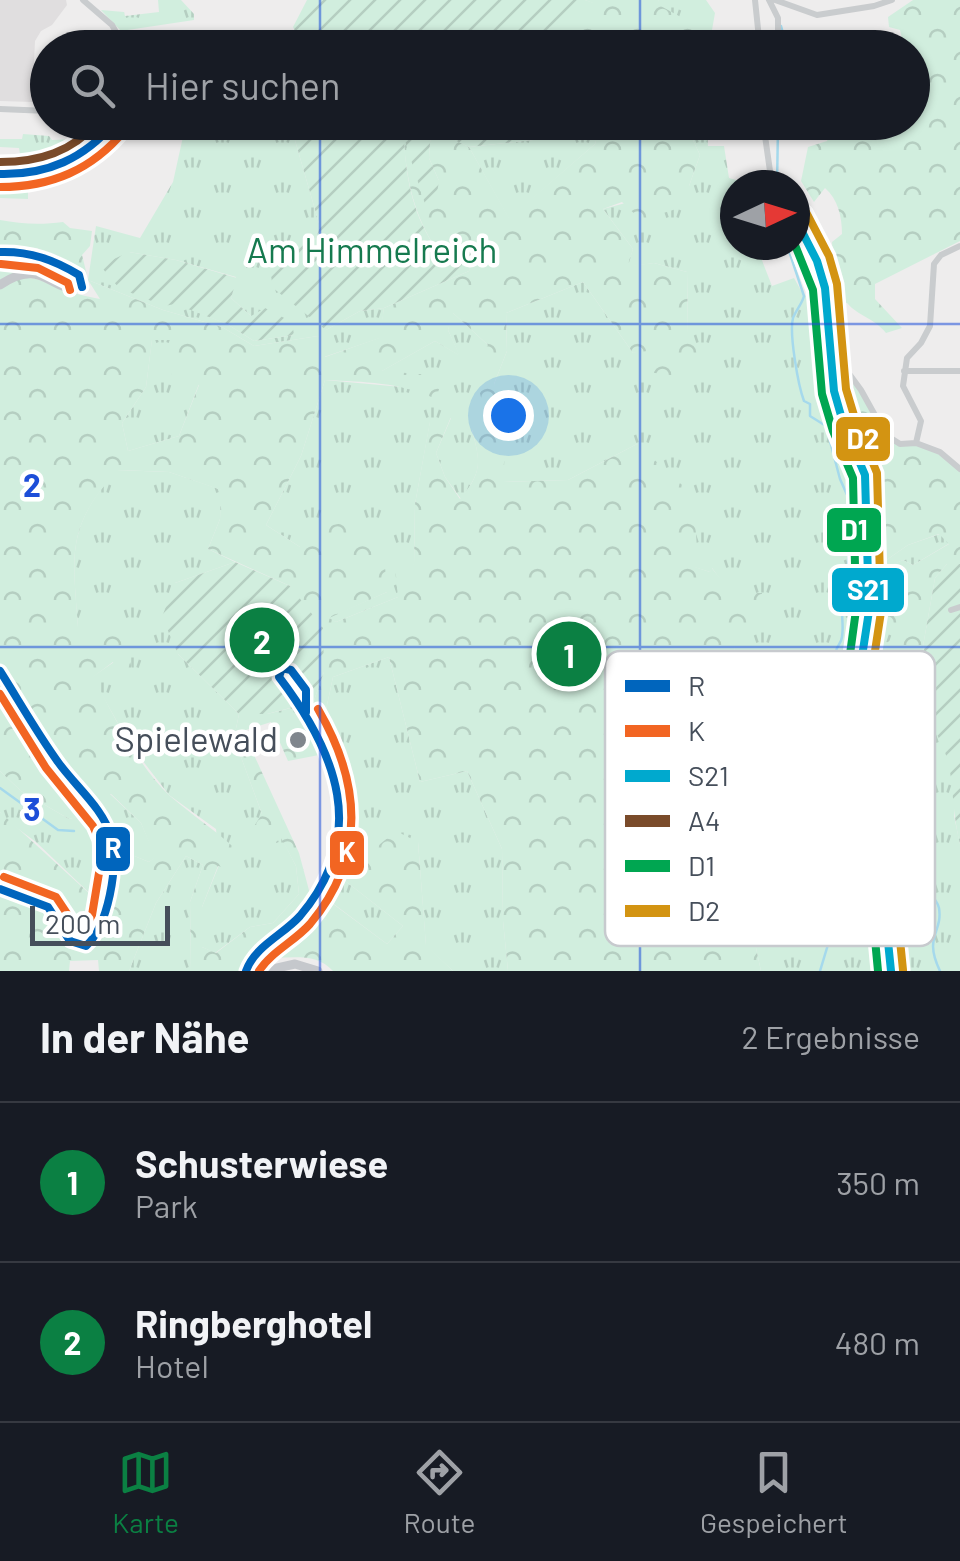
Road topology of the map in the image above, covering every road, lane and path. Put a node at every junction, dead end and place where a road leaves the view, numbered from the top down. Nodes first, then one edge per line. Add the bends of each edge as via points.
1 (83, 0) edge
2 (755, 0) edge
3 (774, 0) edge
4 (892, 0) edge
5 (115, 30) edge
6 (758, 30) edge
7 (778, 30) edge
8 (0, 108) edge
9 (30, 110) edge
10 (97, 140) edge
11 (766, 140) edge
12 (770, 170) edge
13 (0, 174) edge
14 (960, 246) edge
15 (810, 249) edge
16 (0, 252) edge
17 (0, 285) edge
18 (828, 332) junction
19 (904, 371) junction
20 (960, 371) edge
21 (916, 443) junction
22 (960, 469) edge
23 (960, 607) edge
24 (951, 610) dead end
25 (863, 651) edge
26 (0, 671) edge
27 (0, 888) edge
28 (889, 946) edge
29 (264, 971) edge
30 (318, 971) edge
31 (892, 971) edge

1 - 5 street
2 - 6 street
3 - 4 street via 817,15
3 - 7 street
8 - 9 street
10 - 13 street via 63,164
11 - 12 street
14 - 19 street via 934,264 930,326
15 - 18 street via 821,272
16 - 17 main road via 40,255 83,283 72,289 28,273
18 - 21 street via 886,435 900,444
18 - 25 street via 834,391 864,475 869,610
19 - 20 street
19 - 21 street via 903,386 921,421
21 - 22 street
23 - 24 street
26 - 27 main road via 63,770 104,820 114,854 104,918 86,946 70,941 48,908
28 - 31 street
29 - 30 main road via 295,964

